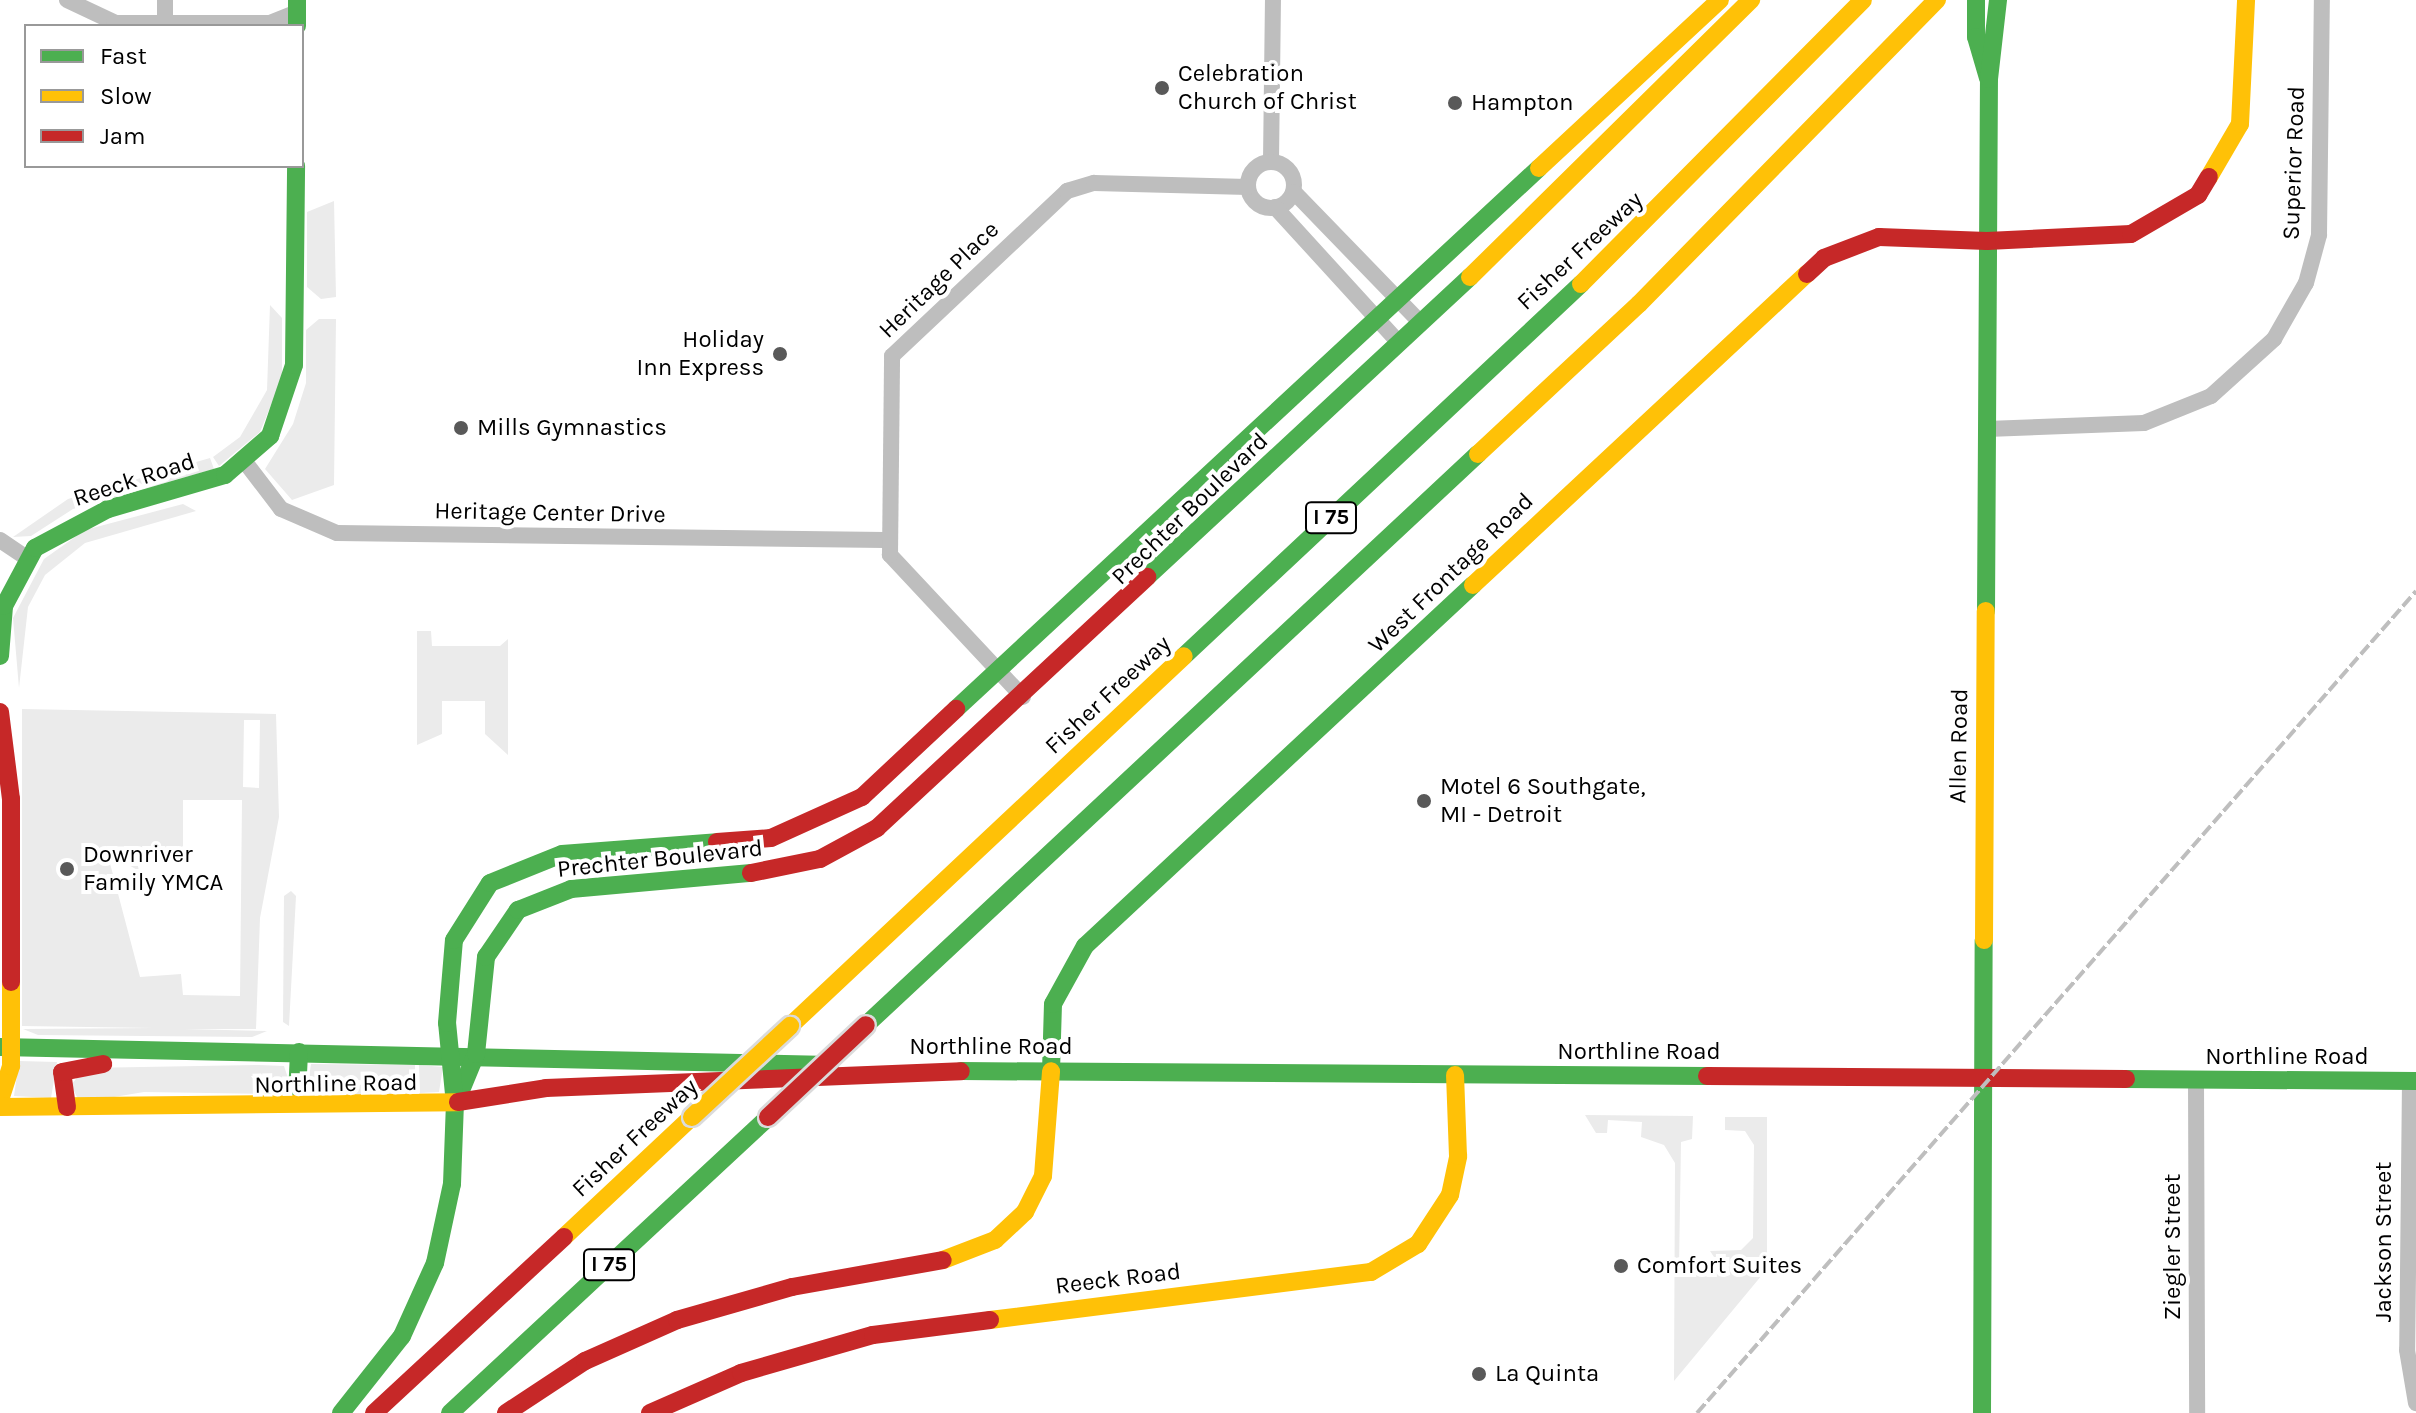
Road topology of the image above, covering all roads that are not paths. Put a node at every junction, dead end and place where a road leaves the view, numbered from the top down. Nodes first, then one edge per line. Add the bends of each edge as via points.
1 (67, 0) edge
2 (165, 0) edge
3 (1273, 0) edge
4 (1719, 0) edge
5 (1751, 0) edge
6 (1863, 0) edge
7 (1937, 0) edge
8 (1976, 0) edge
9 (1998, 0) edge
10 (2246, 0) edge
11 (2322, 0) edge
12 (297, 13) edge
13 (118, 24) edge
14 (165, 24) edge
15 (1989, 79) junction
16 (1572, 136) junction
17 (1271, 161) junction
18 (1593, 162) junction
19 (296, 168) edge
20 (1248, 187) junction
21 (1294, 192) junction
22 (1507, 196) junction
23 (1275, 207) junction
24 (1530, 221) junction
25 (1987, 241) junction
26 (1447, 252) junction
27 (1466, 281) junction
28 (1397, 298) junction
29 (1376, 318) junction
30 (1421, 323) junction
31 (1399, 343) junction
32 (1987, 429) junction
33 (245, 462) junction
34 (1202, 479) junction
35 (1227, 507) junction
36 (1144, 536) junction
37 (0, 540) edge
38 (885, 540) junction
39 (27, 558) junction
40 (1104, 624) junction
41 (0, 656) edge
42 (999, 672) junction
43 (1023, 697) junction
44 (0, 712) edge
45 (845, 809) junction
46 (863, 837) junction
47 (630, 850) junction
48 (634, 883) junction
49 (5, 925) edge
50 (5, 1048) edge
51 (259, 1052) junction
52 (299, 1052) junction
53 (450, 1053) junction
54 (476, 1054) junction
55 (862, 1071) junction
56 (1051, 1071) junction
57 (1455, 1075) junction
58 (2196, 1080) junction
59 (2413, 1081) edge
60 (1983, 1082) junction
61 (0, 1100) edge
62 (455, 1104) junction
63 (0, 1107) edge
64 (67, 1107) junction
65 (123, 1108) junction
66 (2416, 1403) edge
67 (341, 1413) edge
68 (374, 1413) edge
69 (450, 1413) edge
70 (506, 1413) edge
71 (650, 1413) edge
72 (1982, 1413) edge
73 (2197, 1413) edge

1 - 13 street
2 - 14 street
3 - 17 street
4 - 16 main road, Prechter Boulevard
5 - 18 main road, Prechter Boulevard
6 - 68 main road, Fisher Freeway / I 75, bridge via 1643,226
7 - 69 main road, I 75, bridge via 1639,304
8 - 15 main road, Allen Road via 1976,37
9 - 15 main road, Allen Road
10 - 25 main road, West Frontage Road via 2240,124 2198,195 2131,234
11 - 32 street, Superior Road via 2319,235 2306,283 2274,339 2211,396 2144,423
12 - 14 street via 270,23
13 - 14 street
15 - 25 main road, Allen Road
16 - 18 main road
16 - 22 main road, Prechter Boulevard
17 - 20 street via 1256,167
17 - 21 street via 1290,171
18 - 24 main road, Prechter Boulevard
19 - 33 main road, Reeck Road via 294,365 278,423
20 - 23 street via 1255,201
20 - 38 street, Heritage Place via 1094,183 1067,191 906,340 892,356 887,381
21 - 23 street
21 - 28 street
22 - 24 main road via 1522,197
22 - 26 main road, Prechter Boulevard
23 - 29 street
24 - 27 main road, Prechter Boulevard
25 - 32 main road, Allen Road
25 - 56 main road, West Frontage Road via 1879,237 1824,258 1085,946 1053,1004
26 - 27 main road via 1449,268
26 - 28 main road, Prechter Boulevard
27 - 30 main road, Prechter Boulevard
28 - 29 main road, Prechter Boulevard
28 - 30 street
29 - 31 street
29 - 34 main road, Prechter Boulevard
30 - 31 main road, Prechter Boulevard
31 - 35 main road, Prechter Boulevard
32 - 60 main road, Allen Road
33 - 38 street, Heritage Center Drive via 281,509 337,533
33 - 39 main road, Reeck Road via 199,486 88,517
34 - 35 main road via 1224,484
34 - 36 main road, Prechter Boulevard
35 - 40 main road, Prechter Boulevard
36 - 40 main road via 1137,558 1083,613 1087,622
36 - 42 main road, Prechter Boulevard
37 - 39 street
38 - 42 street via 899,568
39 - 41 main road via 4,606
40 - 43 main road, Prechter Boulevard
42 - 43 street
42 - 45 main road, Prechter Boulevard
43 - 46 main road, Prechter Boulevard
44 - 49 main road via 11,799
45 - 46 main road via 847,830
45 - 47 main road, Prechter Boulevard via 771,838
46 - 48 main road, Prechter Boulevard via 777,871
47 - 48 main road via 643,866
47 - 53 main road, Prechter Boulevard via 562,854 490,883 454,940
48 - 54 main road, Prechter Boulevard via 571,889 518,910 486,957
49 - 50 main road
50 - 51 main road, Northline Road
50 - 61 main road via 9,1086
51 - 52 main road, Northline Road
51 - 64 main road via 208,1065 76,1065 60,1077
52 - 53 main road, Northline Road
52 - 65 main road via 297,1095 149,1097
53 - 54 main road, Northline Road
53 - 62 main road, Prechter Boulevard
54 - 55 main road, Northline Road
54 - 62 main road, Prechter Boulevard
55 - 56 main road, Northline Road
55 - 62 main road, Northline Road via 839,1079 546,1088
56 - 57 main road, Northline Road
56 - 70 main road, West Frontage Road via 1043,1176 1025,1212 995,1240 954,1258 792,1287 677,1320 585,1361
57 - 60 main road, Northline Road
57 - 71 main road, Reeck Road via 1458,1156 1450,1195 1418,1244 1371,1272 873,1335 741,1373
58 - 59 main road, Northline Road
58 - 60 main road, Northline Road
58 - 73 street, Ziegler Street
59 - 66 street, Jackson Street via 2407,1350
60 - 72 main road, Allen Road
62 - 65 main road, Northline Road
62 - 67 main road via 452,1184 435,1263 402,1336
63 - 64 main road, Northline Road
64 - 65 main road, Northline Road

